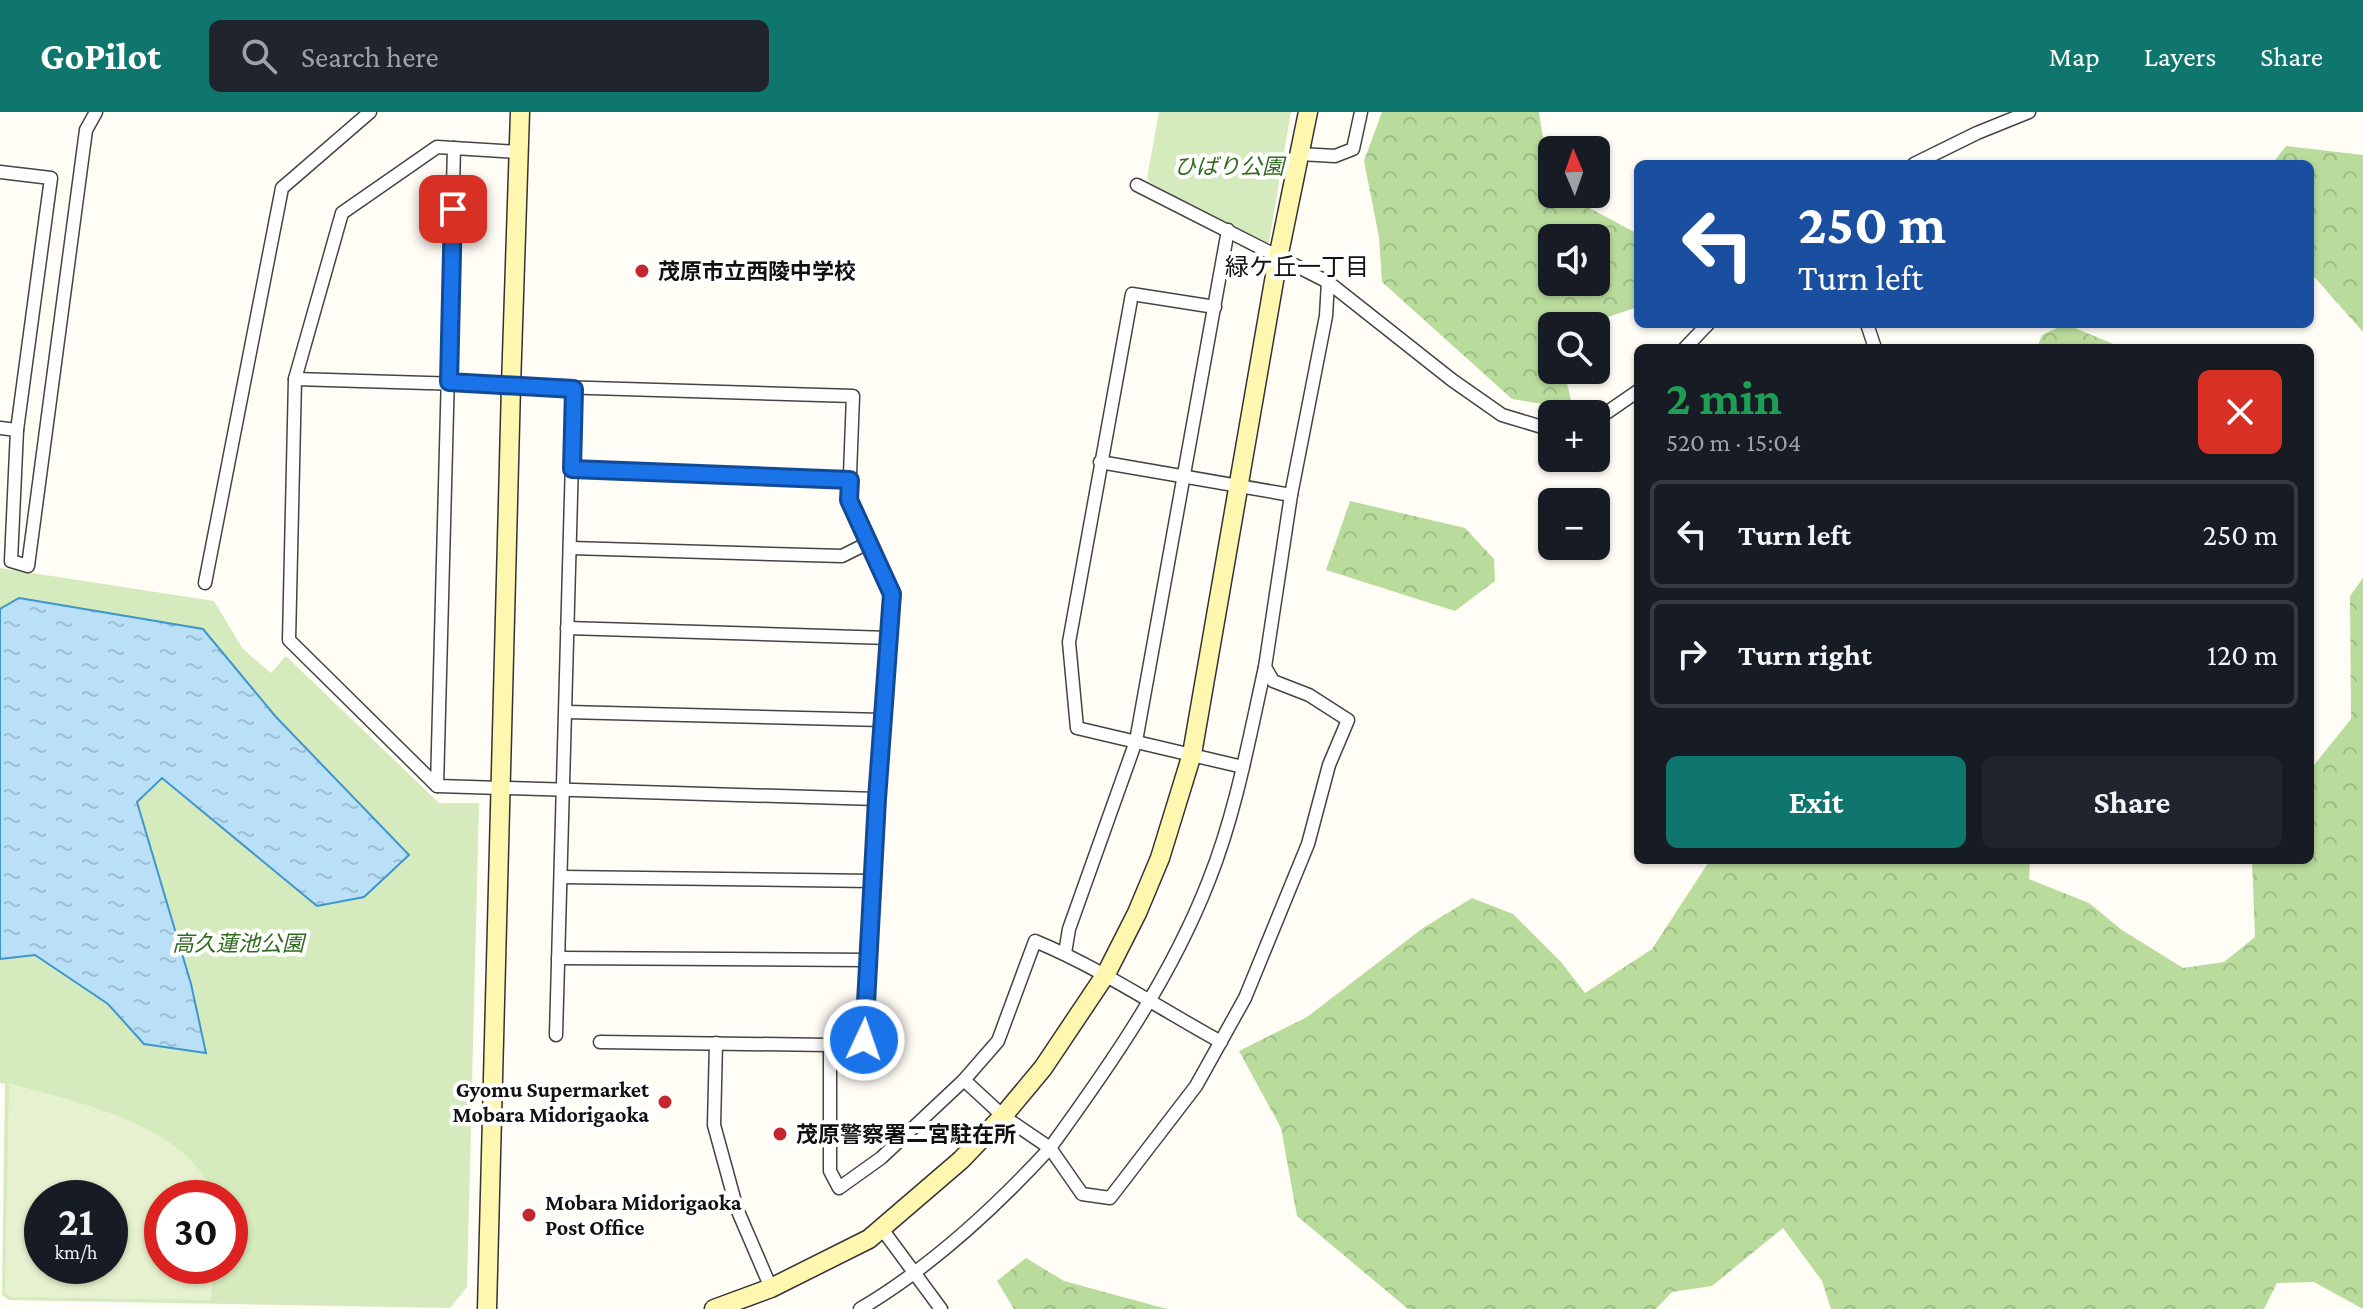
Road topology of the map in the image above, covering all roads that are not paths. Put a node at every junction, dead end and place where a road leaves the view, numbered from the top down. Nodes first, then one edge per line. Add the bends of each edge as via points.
1 (96, 112) edge
2 (370, 112) edge
3 (520, 112) edge
4 (1308, 112) edge
5 (1361, 112) edge
6 (2029, 112) edge
7 (454, 148) junction
8 (518, 152) junction
9 (1300, 154) junction
10 (1922, 160) edge
11 (0, 172) edge
12 (1137, 185) dead end
13 (1228, 230) junction
14 (1278, 258) junction
15 (1328, 282) junction
16 (1215, 307) junction
17 (1704, 328) edge
18 (1689, 344) edge
19 (295, 379) junction
20 (449, 382) junction
21 (511, 386) junction
22 (574, 389) junction
23 (1634, 394) edge
24 (1610, 410) edge
25 (1538, 426) edge
26 (0, 428) edge
27 (17, 430) junction
28 (1100, 462) junction
29 (572, 469) junction
30 (1184, 477) junction
31 (850, 480) junction
32 (1237, 486) junction
33 (1291, 495) junction
34 (870, 542) junction
35 (571, 548) junction
36 (205, 583) dead end
37 (567, 628) junction
38 (889, 638) junction
39 (1265, 667) junction
40 (567, 712) junction
41 (883, 720) junction
42 (1136, 741) junction
43 (1192, 754) junction
44 (1243, 767) junction
45 (437, 786) junction
46 (500, 789) junction
47 (562, 790) junction
48 (877, 799) junction
49 (561, 877) junction
50 (874, 881) junction
51 (1065, 953) junction
52 (558, 958) junction
53 (867, 960) junction
54 (1106, 974) junction
55 (1150, 1003) junction
56 (556, 1035) dead end
57 (600, 1042) dead end
58 (1221, 1042) junction
59 (716, 1043) junction
60 (830, 1045) junction
61 (964, 1080) junction
62 (1003, 1116) junction
63 (1050, 1148) junction
64 (882, 1229) junction
65 (914, 1273) junction
66 (771, 1288) junction
67 (487, 1309) edge
68 (714, 1309) edge
69 (860, 1309) edge
70 (941, 1309) edge

1 - 27 street via 86,130 28,566 11,561
2 - 36 street via 282,188
3 - 8 street
4 - 9 street
5 - 9 street via 1353,149 1335,156
6 - 10 street
7 - 8 street
7 - 19 street via 437,147 342,213
7 - 20 street
8 - 21 street
9 - 14 street
11 - 27 street via 51,178
12 - 13 street
13 - 14 street
13 - 16 street
14 - 15 street
14 - 32 street
15 - 25 street via 1502,415
15 - 33 street
16 - 28 street via 1132,294
16 - 30 street
17 - 18 street
19 - 20 street
19 - 45 street via 289,640
20 - 21 street
20 - 45 street
21 - 22 street
21 - 46 street
22 - 29 street
22 - 31 street via 853,396
23 - 24 street
26 - 27 street
28 - 30 street
28 - 42 street via 1069,642 1077,728
29 - 31 street
29 - 35 street
30 - 32 street
30 - 42 street
31 - 34 street via 849,500
32 - 33 street
32 - 43 street
33 - 39 street
34 - 35 street via 842,556
34 - 38 street via 892,594
35 - 37 street
37 - 38 street
37 - 40 street
38 - 41 street
39 - 44 street
39 - 58 street via 1273,681 1309,695 1348,720 1329,765 1308,844 1245,998
40 - 41 street
40 - 47 street
41 - 48 street
42 - 43 street
42 - 51 street
43 - 44 street
43 - 54 street via 1160,858
44 - 55 street via 1209,881
45 - 46 street
46 - 47 street
46 - 67 street
47 - 48 street
47 - 49 street
48 - 50 street
49 - 50 street
49 - 52 street
50 - 53 street
51 - 54 street
51 - 61 street via 1035,941 998,1041
52 - 53 street
52 - 56 street
53 - 60 street via 864,1040
54 - 55 street
54 - 62 street via 1043,1068
55 - 58 street
55 - 63 street
57 - 59 street
58 - 63 street via 1196,1086 1110,1198 1082,1194
59 - 60 street
59 - 66 street via 714,1125 737,1209
60 - 61 street via 830,1171 839,1188 881,1158
61 - 62 street
62 - 63 street
62 - 64 street
63 - 65 street via 988,1212
64 - 65 street
64 - 66 street
65 - 69 street
65 - 70 street
66 - 68 street

